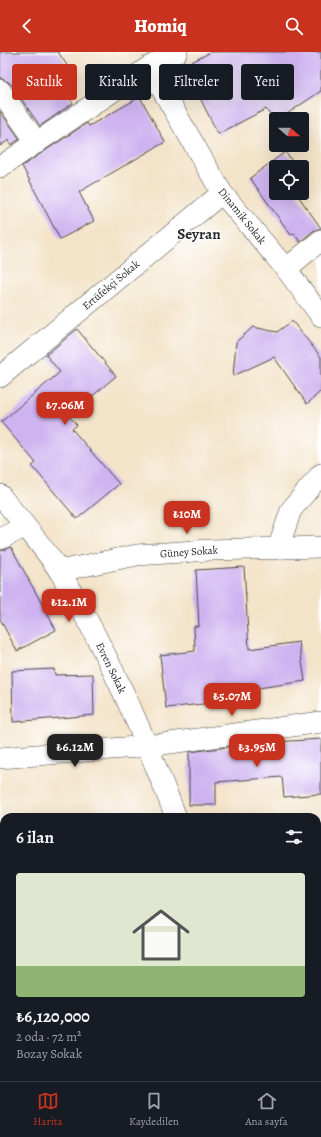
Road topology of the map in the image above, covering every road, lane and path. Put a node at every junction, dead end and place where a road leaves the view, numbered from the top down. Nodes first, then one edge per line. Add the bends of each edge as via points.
1 (177, 52) edge
2 (151, 66) edge
3 (151, 70) edge
4 (0, 90) edge
5 (100, 100) edge
6 (37, 143) junction
7 (0, 167) edge
8 (222, 193) junction
9 (321, 240) edge
10 (286, 268) junction
11 (321, 316) edge
12 (0, 377) edge
13 (321, 474) edge
14 (0, 495) edge
15 (24, 527) junction
16 (0, 539) edge
17 (321, 546) edge
18 (278, 549) junction
19 (59, 571) junction
20 (321, 722) edge
21 (148, 746) junction
22 (0, 758) edge
23 (174, 813) edge

1 - 2 street
3 - 8 street, Dinamik Sokak
4 - 6 street
5 - 6 street
6 - 7 street
8 - 10 street, Dinamik Sokak
8 - 12 street, Ertüfekçi Sokak
9 - 10 street
10 - 11 street, Dinamik Sokak
13 - 18 street via 291,510
14 - 15 street, Evren Sokak
15 - 16 street
15 - 19 street, Evren Sokak
17 - 18 street, Güney Sokak
18 - 19 street, Güney Sokak via 138,555
19 - 21 street, Evren Sokak via 109,660
20 - 21 street
21 - 22 street
21 - 23 street, Evren Sokak

